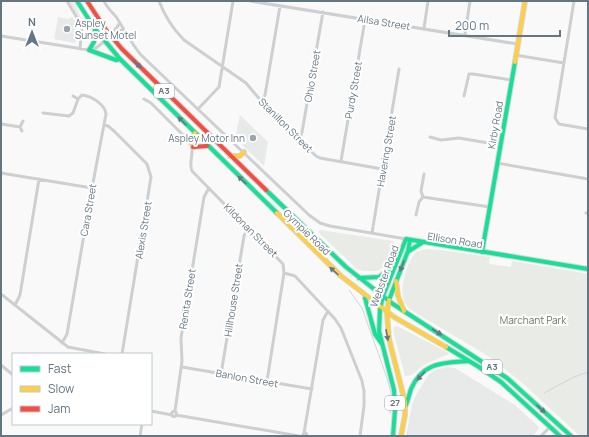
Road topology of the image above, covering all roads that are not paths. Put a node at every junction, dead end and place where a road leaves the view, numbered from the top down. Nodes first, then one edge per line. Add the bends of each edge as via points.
1 (67, 1) edge
2 (77, 1) edge
3 (87, 1) edge
4 (104, 1) edge
5 (158, 1) edge
6 (233, 1) edge
7 (250, 1) edge
8 (428, 1) edge
9 (470, 1) edge
10 (525, 1) edge
11 (574, 1) edge
12 (280, 6) junction
13 (323, 12) junction
14 (365, 20) junction
15 (120, 23) junction
16 (424, 28) junction
17 (95, 29) junction
18 (123, 29) junction
19 (465, 34) junction
20 (1, 36) edge
21 (111, 36) junction
22 (104, 42) junction
23 (517, 44) junction
24 (80, 49) junction
25 (89, 50) junction
26 (515, 55) junction
27 (120, 59) junction
28 (564, 64) junction
29 (222, 66) junction
30 (399, 69) dead end
31 (511, 80) junction
32 (73, 96) dead end
33 (464, 96) dead end
34 (78, 98) junction
35 (144, 99) dead end
36 (262, 102) junction
37 (198, 109) junction
38 (43, 113) dead end
39 (23, 121) dead end
40 (556, 122) junction
41 (1, 124) edge
42 (553, 124) dead end
43 (104, 125) junction
44 (20, 127) junction
45 (588, 129) edge
46 (22, 131) dead end
47 (195, 133) junction
48 (430, 137) dead end
49 (300, 139) junction
50 (192, 145) junction
51 (500, 145) junction
52 (207, 146) junction
53 (244, 152) junction
54 (230, 156) junction
55 (341, 161) junction
56 (497, 163) junction
57 (382, 169) junction
58 (1, 173) edge
59 (424, 174) dead end
60 (39, 179) junction
61 (588, 179) edge
62 (92, 188) junction
63 (209, 188) junction
64 (423, 197) junction
65 (490, 207) junction
66 (416, 215) dead end
67 (320, 223) joint
68 (248, 228) junction
69 (372, 233) junction
70 (408, 240) junction
71 (423, 242) junction
72 (408, 251) junction
73 (482, 252) junction
74 (395, 265) junction
75 (588, 269) edge
76 (284, 273) junction
77 (359, 278) junction
78 (396, 281) junction
79 (1, 294) edge
80 (364, 296) junction
81 (383, 296) junction
82 (388, 300) junction
83 (15, 305) junction
84 (380, 307) junction
85 (328, 311) junction
86 (386, 311) junction
87 (404, 311) junction
88 (62, 343) junction
89 (382, 344) junction
90 (99, 353) edge
91 (122, 353) edge
92 (470, 361) junction
93 (1, 365) edge
94 (182, 367) junction
95 (12, 374) edge
96 (221, 374) junction
97 (267, 381) junction
98 (312, 389) junction
99 (405, 407) junction
100 (12, 409) edge
101 (152, 411) edge
102 (174, 411) junction
103 (1, 415) edge
104 (172, 415) junction
105 (176, 415) junction
106 (142, 425) edge
107 (550, 427) junction
108 (306, 434) edge
109 (140, 436) edge
110 (300, 436) edge
111 (360, 436) edge
112 (393, 436) edge
113 (401, 436) edge
114 (541, 436) edge
115 (560, 436) edge
116 (571, 436) edge

1 - 24 street via 82,26
2 - 17 main road, Gympie Road / A3
3 - 21 main road, Gympie Road / A3
4 - 15 street, Gympie Road
5 - 29 street, Stanillon Street via 175,32
6 - 29 street
7 - 12 street, Ailsa Street
8 - 16 street
9 - 19 street
10 - 23 main road, Kirby Road
11 - 28 street
12 - 13 street, Ailsa Street
12 - 36 street
13 - 14 street, Ailsa Street
13 - 49 street, Ohio Street
14 - 16 street, Ailsa Street
14 - 55 street, Purdy Street
15 - 18 street, Gympie Road
15 - 21 street
16 - 19 street, Ailsa Street
17 - 22 main road, Gympie Road / A3
17 - 25 main road via 94,42
18 - 21 street
18 - 37 street, Gympie Road via 141,55
19 - 23 street, Ailsa Street
20 - 24 street
21 - 22 street
21 -> 54 main road, Gympie Road / A3
22 - 25 street
22 - 27 main road, Gympie Road / A3
23 - 26 main road, Kirby Road
24 - 25 street
25 - 27 main road via 116,60
26 - 28 street
26 - 31 main road, Kirby Road
47 -> 27 main road, Gympie Road / A3
28 - 40 street
29 - 36 street, Stanillon Street via 246,82
29 - 37 street via 218,89
30 - 57 street, Havering Street
31 - 33 street via 469,74
31 - 51 main road, Kirby Road
32 - 34 street, Cara Street
34 - 38 street via 73,113 69,116
34 - 43 street, Cara Street via 82,95 88,96 103,106 106,112
35 - 50 street
36 - 49 street, Stanillon Street
37 - 53 street, Gympie Road
39 - 44 street
40 - 42 street
40 - 45 street
41 - 44 street
43 - 62 street, Cara Street
43 - 91 street, Alexis Street via 114,131 145,162 151,177
44 - 46 street
47 - 50 main road
47 - 52 main road, Gympie Road / A3
48 - 51 street via 441,140 459,138
49 - 55 street, Stanillon Street via 316,156
50 - 52 main road
50 - 63 street, Kildonan Street via 191,169
51 - 56 main road, Kirby Road
80 -> 52 main road, Gympie Road / A3 via 327,264
53 - 54 main road via 240,156
53 - 67 street, Gympie Road
54 - 77 main road, Gympie Road / A3
55 - 57 street, Stanillon Street
56 - 61 street
56 - 65 main road, Kirby Road
57 - 69 street, Havering Street
58 - 60 street
59 - 64 street via 421,191
60 - 62 street
60 - 83 street via 20,295
62 - 88 street, Cara Street via 67,334
63 - 68 street, Kildonan Street
63 - 94 street, Renita Street via 204,197 181,338
64 - 65 street
64 - 66 street
65 - 73 main road, Kirby Road
67 - 69 street, Ellison Road
68 - 76 street, Kildonan Street via 281,260
68 - 96 street, Hillhouse Street via 244,236
69 - 70 street, Ellison Road
70 - 71 main road, Ellison Road
70 - 72 main road, Webster Road / 27
70 - 74 main road, Webster Road / 27
71 - 72 main road
71 - 73 main road, Ellison Road
72 -> 78 main road, Webster Road / 27
73 - 75 main road, Ellison Road
74 - 77 main road via 379,277
74 - 81 main road, Webster Road / 27
76 - 85 street via 295,276
76 - 97 street
77 - 81 main road, Gympie Road / A3
78 - 82 main road, Webster Road / 27
78 - 87 main road
79 - 83 street
80 - 84 main road, Gympie Road / A3
80 - 89 main road via 369,306 376,338
81 - 82 main road, Gympie Road / A3
81 - 84 main road, Webster Road / 27
82 - 86 main road, Webster Road / 27
82 - 87 main road, Gympie Road / A3
83 - 88 street
84 - 86 main road, Gympie Road / A3
84 - 89 main road, Webster Road / 27 via 378,325
85 - 98 street via 323,320
85 - 111 street via 341,328 363,386 364,406
86 - 92 main road, Gympie Road / A3
86 -> 99 main road, Webster Road / 27 via 387,336
87 -> 116 main road, Gympie Road / A3 via 507,378
88 - 90 street via 71,348
89 - 112 main road, Webster Road / 27 via 394,390
92 -> 99 main road via 447,362 431,367 418,377
92 - 107 main road, Gympie Road / A3 via 501,382
93 - 95 street
94 - 96 street, Banlon Street
94 - 102 street, Renita Street
96 - 97 street, Banlon Street
97 - 98 street, Banlon Street
98 - 108 street
99 - 113 main road, Webster Road / 27
100 - 103 street
101 - 104 street
102 - 104 street
102 - 105 street
104 - 105 street
105 - 110 street
106 - 109 street
107 - 114 street
107 - 115 main road, Gympie Road / A3
108 - 110 street

